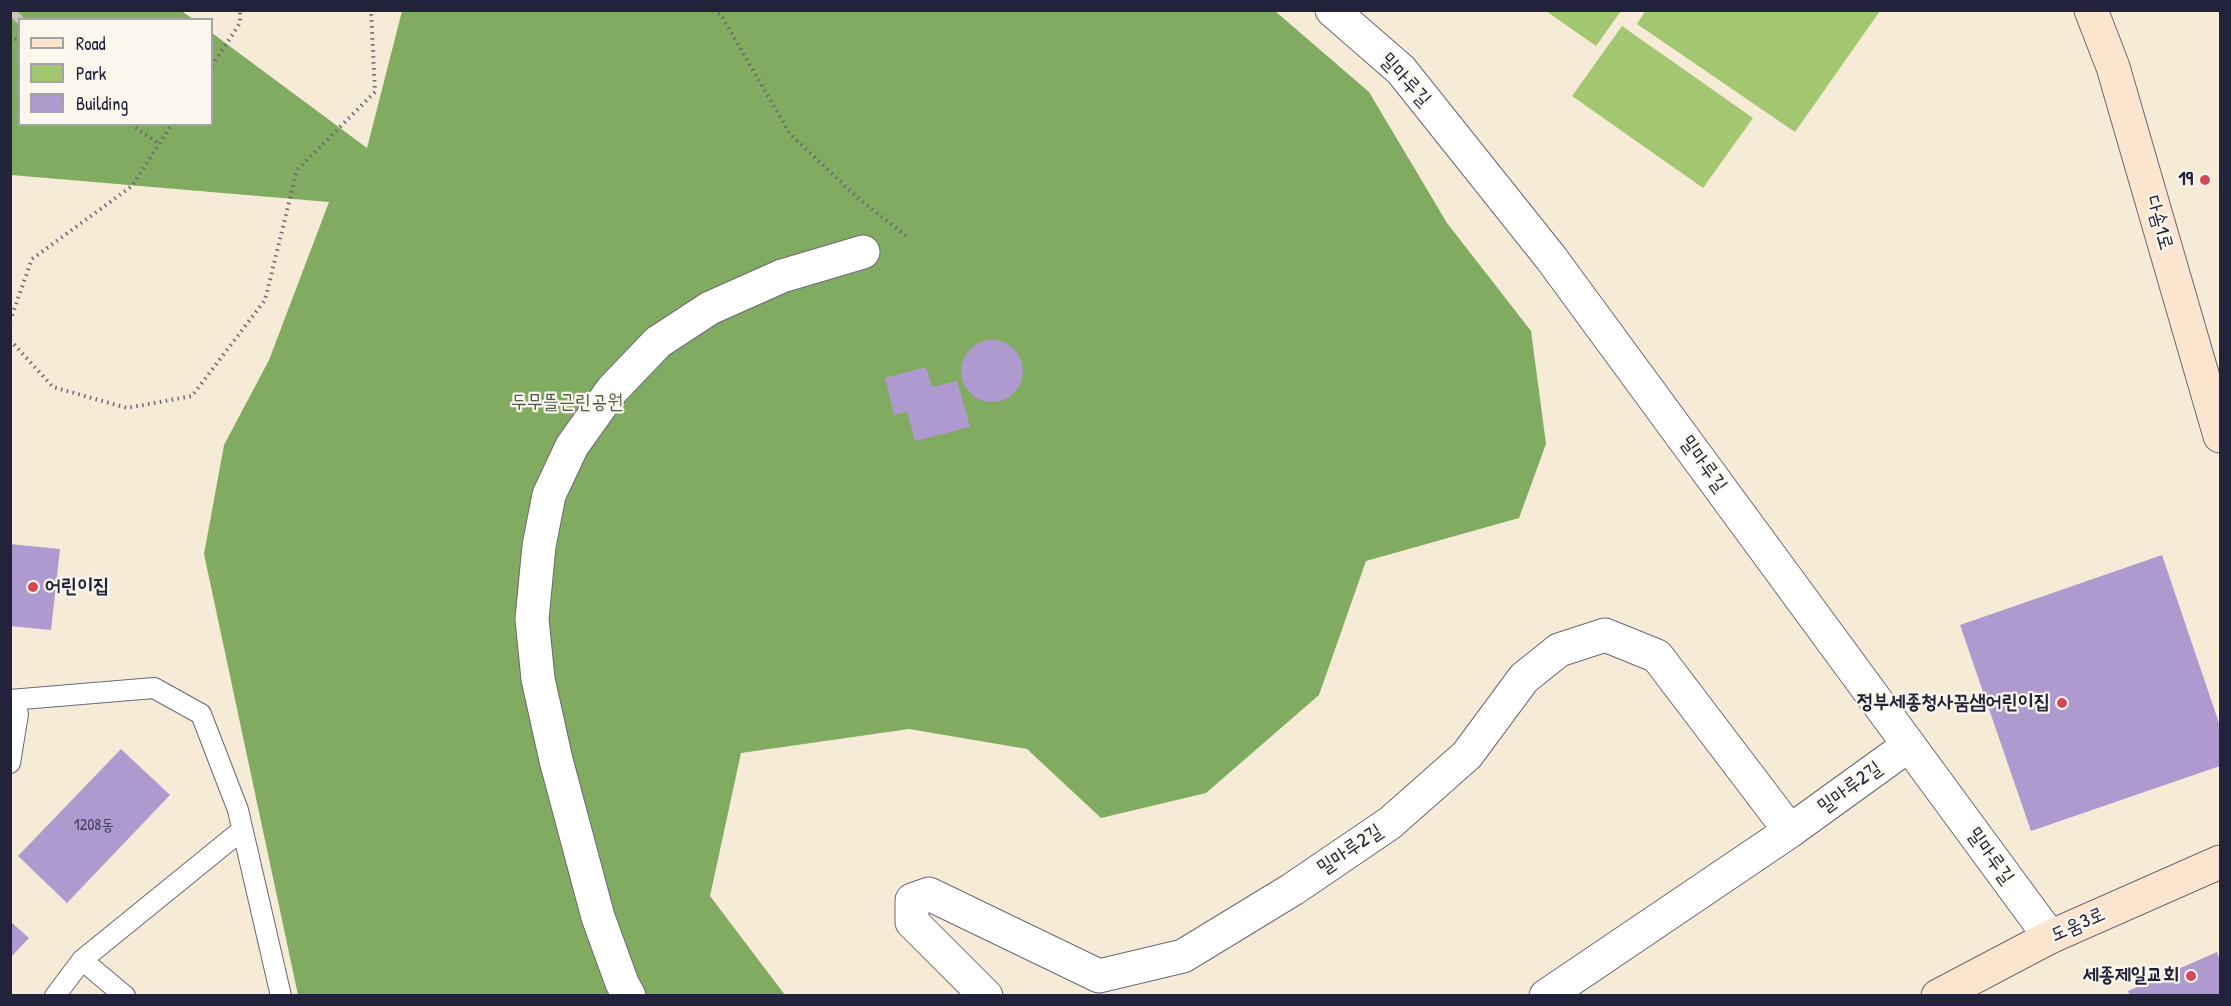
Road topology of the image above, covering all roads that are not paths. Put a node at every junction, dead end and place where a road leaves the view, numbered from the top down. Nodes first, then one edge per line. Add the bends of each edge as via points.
1 (1332, 10) edge
2 (2091, 10) edge
3 (863, 252) dead end
4 (2220, 436) edge
5 (10, 701) edge
6 (1909, 745) junction
7 (10, 763) edge
8 (242, 830) junction
9 (1790, 831) junction
10 (2220, 862) edge
11 (2050, 937) junction
12 (82, 960) junction
13 (55, 996) edge
14 (125, 996) edge
15 (281, 996) edge
16 (629, 996) edge
17 (986, 996) edge
18 (1546, 996) edge
19 (1938, 996) edge

1 - 6 street, 밀마루길 via 1401,70 1551,258
2 - 4 street, 다솜1로 via 2113,67
3 - 16 street via 782,276 710,308 658,342 612,390 572,446 549,495 532,619 538,679 598,917
5 - 7 lane via 18,714
5 - 8 lane via 154,688 201,714
6 - 9 street, 밀마루2길
6 - 11 street, 밀마루길
8 - 12 lane
8 - 15 lane
9 - 17 street, 밀마루2길 via 1657,656 1605,634 1559,650 1524,678 1467,756 1390,823 1293,889 1183,956 1099,976 929,894 912,900 912,922
9 - 18 street, 밀마루2길
10 - 11 street, 도움3로
11 - 19 street, 도움3로
12 - 13 lane
12 - 14 lane

